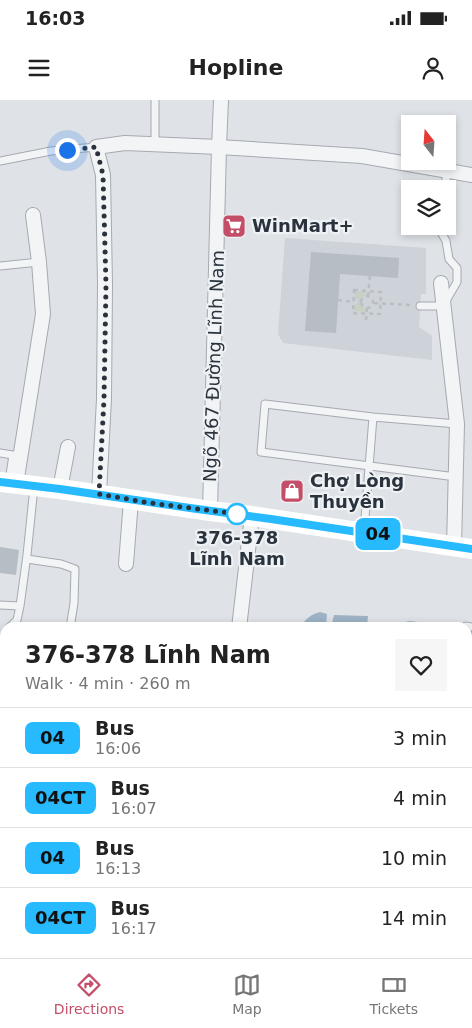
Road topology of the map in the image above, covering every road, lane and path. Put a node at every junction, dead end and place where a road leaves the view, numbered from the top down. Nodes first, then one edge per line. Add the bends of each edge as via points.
1 (155, 100) edge
2 (221, 100) edge
3 (155, 144) junction
4 (96, 147) junction
5 (219, 147) junction
6 (0, 161) edge
7 (401, 162) edge
8 (448, 170) joint
9 (472, 175) edge
10 (447, 180) edge
11 (33, 215) dead end
12 (443, 235) edge
13 (39, 262) junction
14 (0, 266) edge
15 (370, 276) dead end
16 (441, 283) dead end
17 (368, 291) junction
18 (368, 296) junction
19 (338, 300) dead end
20 (354, 302) junction
21 (374, 303) junction
22 (380, 304) junction
23 (420, 306) joint
24 (443, 306) junction
25 (367, 308) junction
26 (366, 313) junction
27 (366, 320) dead end
28 (373, 417) junction
29 (457, 424) junction
30 (68, 447) dead end
31 (0, 453) edge
32 (369, 466) junction
33 (457, 477) junction
34 (15, 484) edge
35 (60, 489) junction
36 (99, 494) junction
37 (131, 500) junction
38 (210, 511) junction
39 (252, 516) junction
40 (364, 532) junction
41 (463, 548) edge
42 (26, 559) junction
43 (126, 564) dead end
44 (0, 605) edge
45 (20, 606) junction
46 (15, 622) edge
47 (71, 622) edge
48 (240, 622) edge

1 - 3 lane
2 - 5 street, Ngõ 467 Đường Lĩnh Nam
3 - 4 street via 125,143
3 - 5 street
4 - 6 lane via 51,151
4 - 36 street via 103,175 106,285
5 - 7 street via 362,156
5 - 38 street, Ngõ 467 Đường Lĩnh Nam
8 - 9 street
8 - 10 lane
11 - 13 street
12 - 24 lane via 449,259 457,268 457,282
13 - 14 lane
13 - 34 street via 43,314
15 - 17 path
16 - 24 street
17 - 18 path
17 - 20 path via 354,290
17 - 22 path via 381,292
18 - 21 path
18 - 25 path via 361,302
19 - 20 path
20 - 26 path via 353,313
21 - 22 path
21 - 25 path
22 - 23 path
22 - 26 path via 380,314
23 - 24 lane
24 - 29 street
25 - 26 path
26 - 27 path
28 - 29 lane
28 - 32 lane
28 - 32 lane via 265,404 261,452
29 - 33 street
30 - 35 street
31 - 34 lane via 13,455
32 - 33 lane
32 - 40 lane
33 - 41 street
34 - 35 main road
34 - 42 lane
35 - 36 main road
36 - 37 main road
37 - 38 main road
37 - 43 street
38 - 39 main road
39 - 40 main road
39 - 48 street
40 - 41 main road
42 - 45 lane
42 - 47 lane via 75,569
44 - 45 lane
45 - 46 lane

